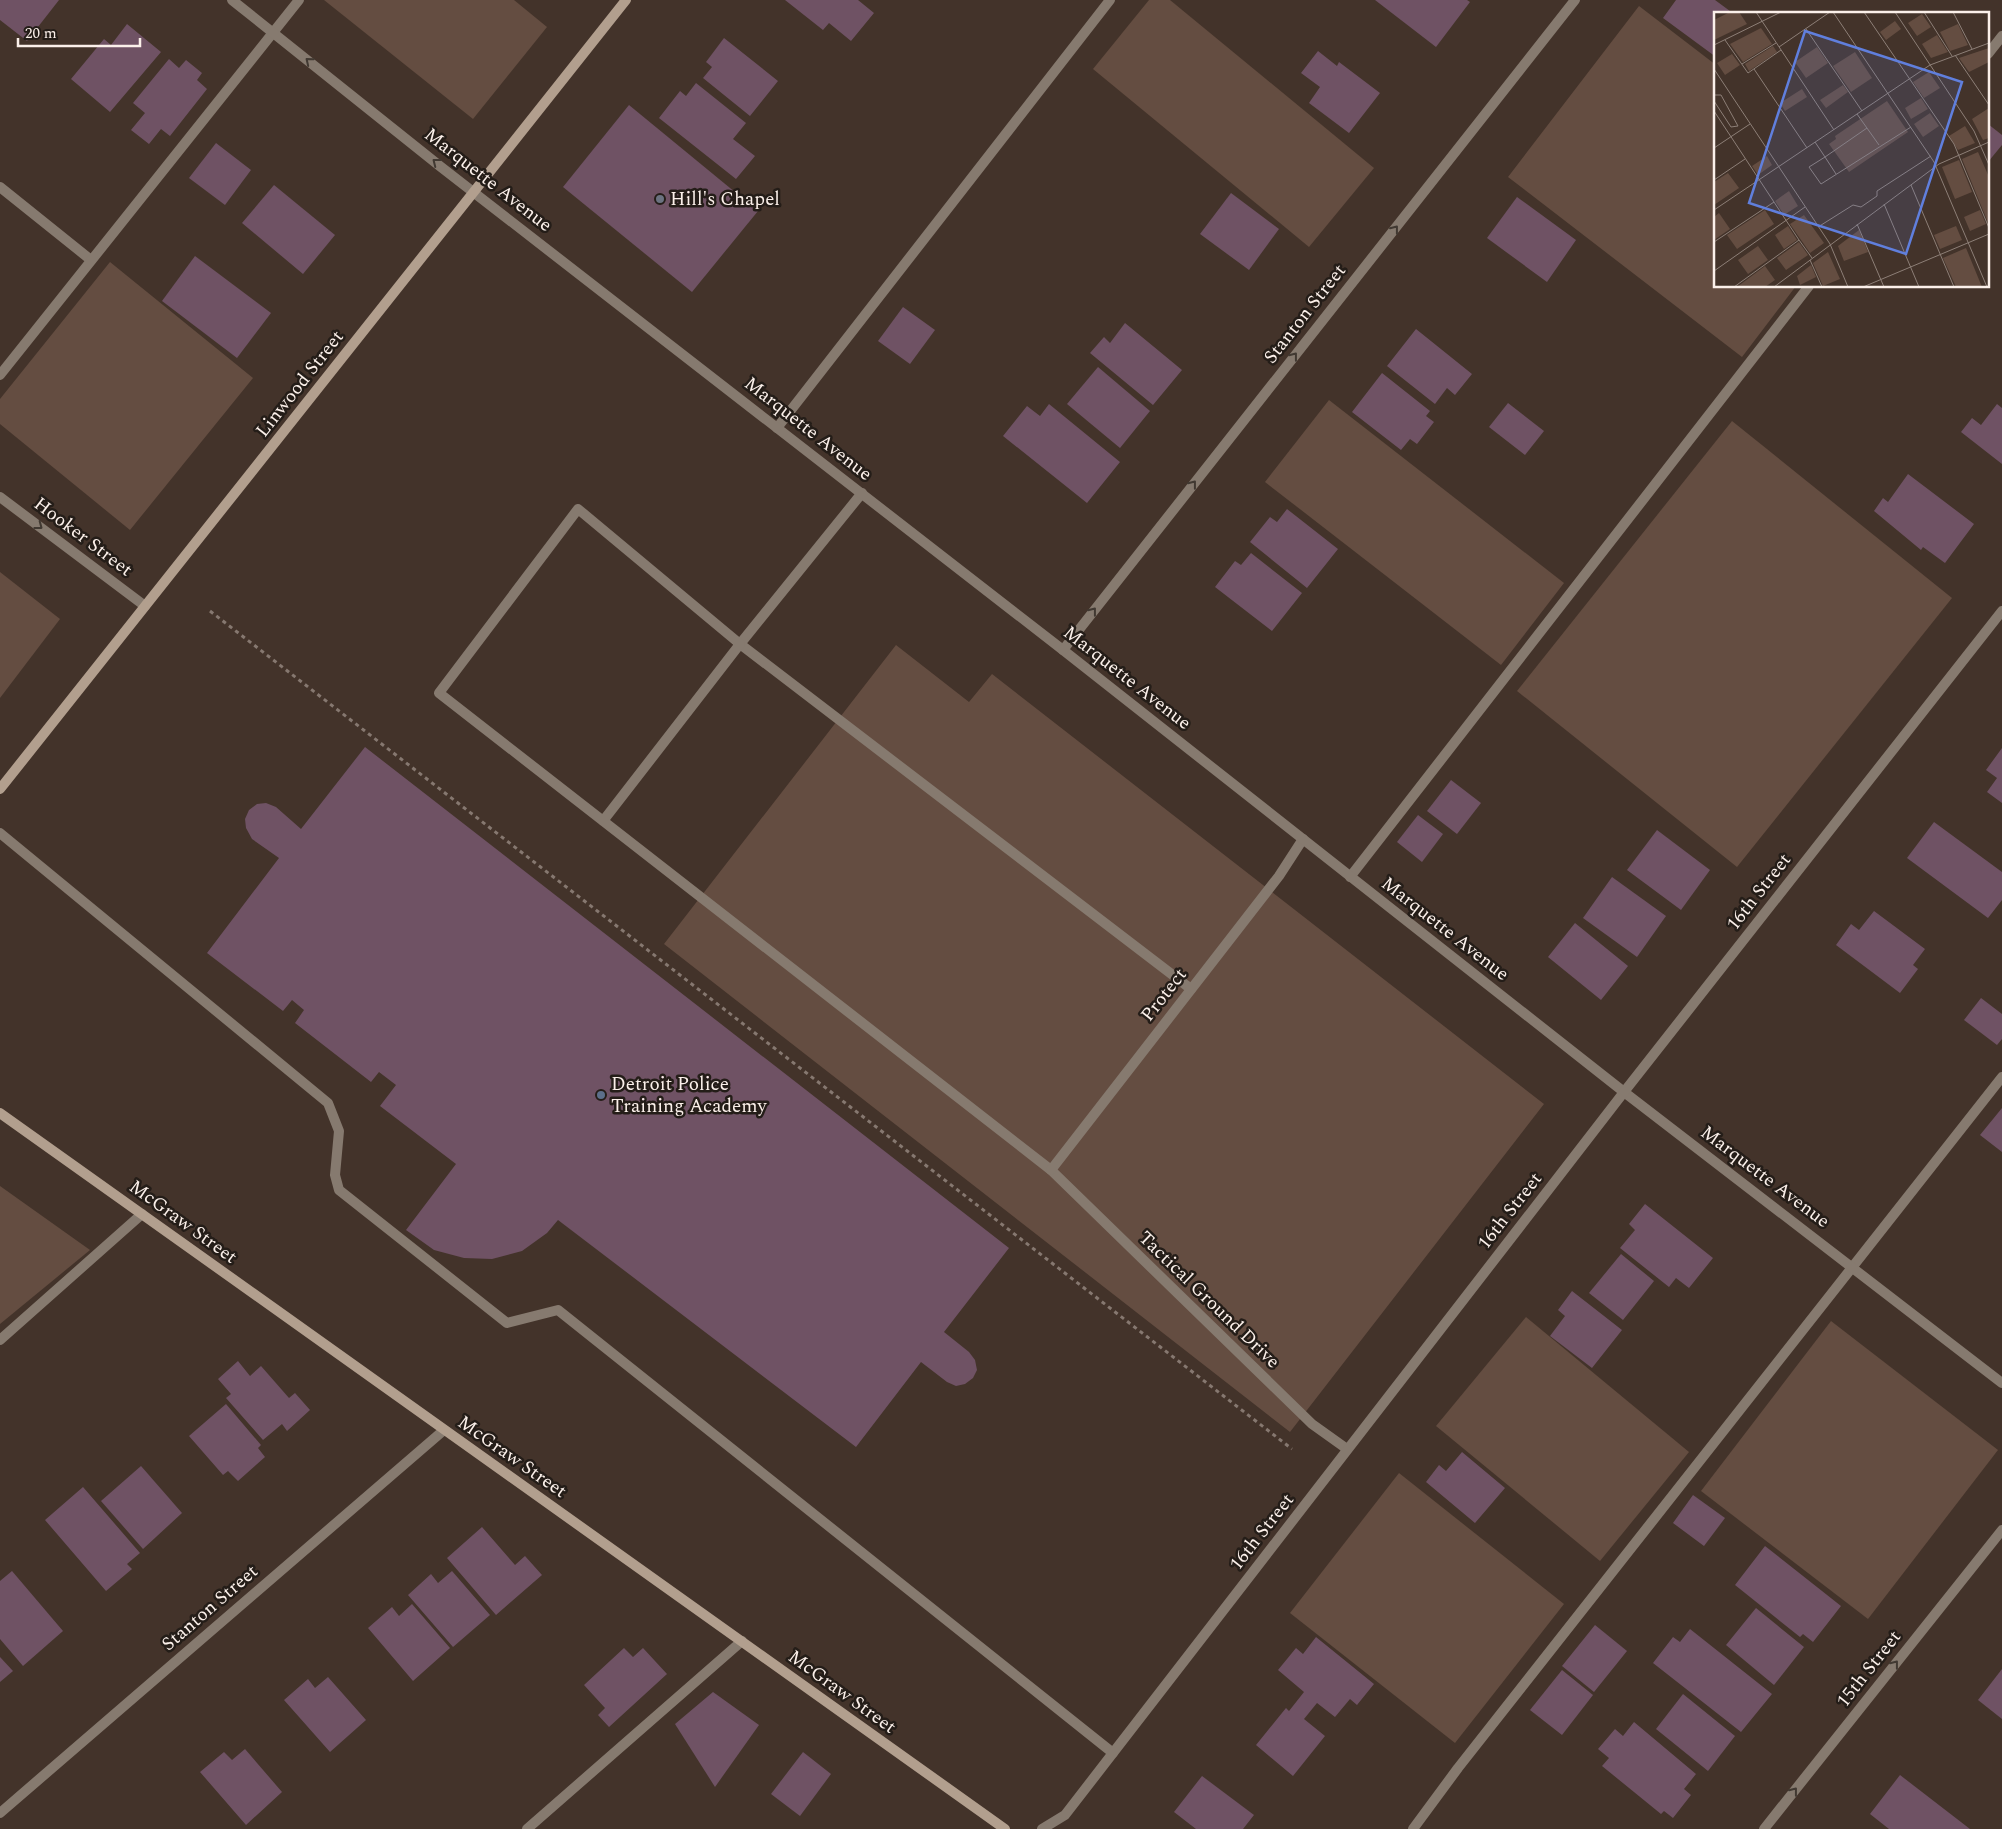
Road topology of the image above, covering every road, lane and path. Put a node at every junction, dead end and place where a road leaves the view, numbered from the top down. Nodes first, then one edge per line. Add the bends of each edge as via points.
1 (232, 0) edge
2 (299, 0) edge
3 (626, 0) edge
4 (1110, 0) edge
5 (1575, 0) edge
6 (273, 33) junction
7 (2002, 36) edge
8 (1990, 51) edge
9 (0, 187) edge
10 (475, 191) junction
11 (91, 260) junction
12 (1807, 288) edge
13 (0, 375) edge
14 (777, 428) junction
15 (862, 493) junction
16 (0, 497) edge
17 (145, 606) junction
18 (210, 611) dead end
19 (2002, 611) edge
20 (740, 644) junction
21 (1063, 650) junction
22 (0, 789) edge
23 (603, 821) junction
24 (0, 834) edge
25 (1303, 839) junction
26 (1350, 877) junction
27 (1191, 990) junction
28 (2002, 1077) edge
29 (1624, 1092) junction
30 (0, 1113) edge
31 (1051, 1170) junction
32 (142, 1214) junction
33 (1853, 1267) junction
34 (0, 1340) edge
35 (2002, 1383) edge
36 (444, 1430) junction
37 (1348, 1449) junction
38 (1292, 1450) dead end
39 (2002, 1530) edge
40 (742, 1641) junction
41 (1113, 1753) junction
42 (0, 1813) edge
43 (527, 1829) edge
44 (1005, 1829) edge
45 (1042, 1829) edge
46 (1413, 1829) edge
47 (1764, 1829) edge

1 - 6 street, Marquette Avenue
2 - 6 street
3 - 10 street, Linwood Street
4 - 14 street
21 -> 5 street, Stanton Street
10 -> 6 street, Marquette Avenue
6 - 11 street
7 - 8 street
9 - 11 street
10 - 14 street, Marquette Avenue
10 - 17 street, Linwood Street
11 - 13 street
12 - 26 street
14 - 15 street, Marquette Avenue
15 - 20 street
15 - 21 street, Marquette Avenue
16 -> 17 street, Hooker Street
17 - 22 street, Linwood Street
18 - 38 path
19 - 29 street, 16th Street
20 - 23 street
20 - 23 street, Tactical Ground Drive via 578,509 439,693
20 - 27 street
21 - 25 street, Marquette Avenue
23 - 31 street, Tactical Ground Drive
24 - 41 street via 328,1103 339,1131 335,1175 339,1190 507,1323 558,1310
25 - 26 street, Marquette Avenue
25 - 27 street, Protect via 1279,876
26 - 29 street, Marquette Avenue
27 - 31 street, Protect
28 - 33 street
29 - 33 street, Marquette Avenue
29 - 37 street, 16th Street
30 - 32 street, McGraw Street
31 - 37 street, Tactical Ground Drive via 1312,1424
32 - 34 street
32 - 36 street, McGraw Street
33 - 35 street, Marquette Avenue
33 - 46 street
36 - 40 street, McGraw Street
36 - 42 street, Stanton Street
37 - 41 street, 16th Street
47 -> 39 street, 15th Street
40 - 43 street
40 - 44 street, McGraw Street
41 - 45 street, 16th Street via 1065,1816

